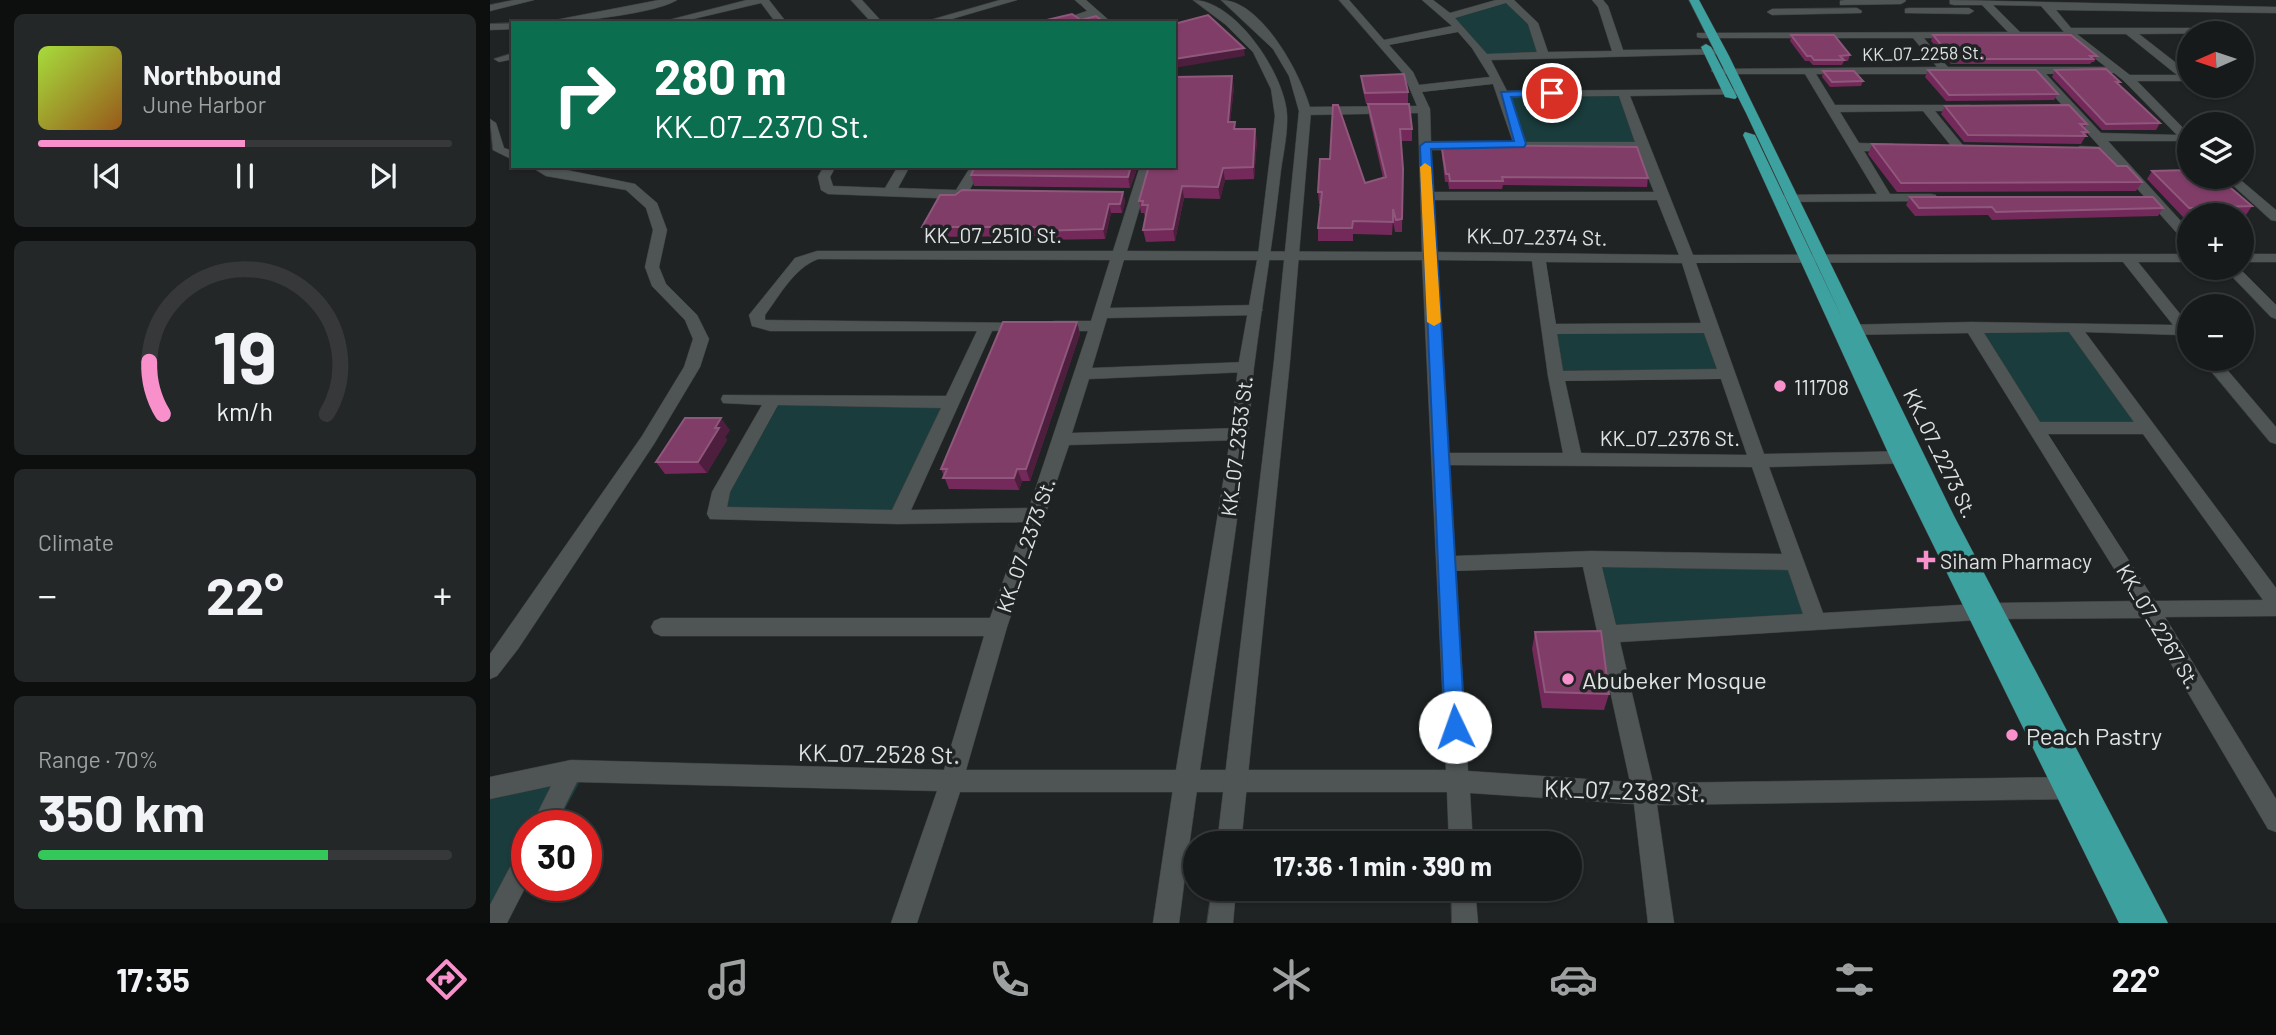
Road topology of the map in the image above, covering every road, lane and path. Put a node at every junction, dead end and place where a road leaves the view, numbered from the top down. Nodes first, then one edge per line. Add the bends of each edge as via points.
1 (529, 0) edge
2 (613, 0) edge
3 (673, 0) edge
4 (762, 0) edge
5 (875, 0) edge
6 (1012, 0) edge
7 (1080, 0) edge
8 (1198, 0) edge
9 (1226, 0) edge
10 (1347, 0) edge
11 (1427, 0) edge
12 (1507, 0) edge
13 (1597, 0) edge
14 (1683, 0) edge
15 (1694, 0) edge
16 (1765, 0) edge
17 (2115, 0) edge
18 (2219, 0) edge
19 (1901, 1) edge
20 (1953, 1) edge
21 (858, 2) edge
22 (1984, 2) junction
23 (2044, 3) edge
24 (2170, 4) edge
25 (1820, 5) edge
26 (490, 8) edge
27 (2124, 8) junction
28 (2230, 8) junction
29 (2276, 10) edge
30 (1909, 11) junction
31 (1962, 11) junction
32 (1096, 12) junction
33 (1772, 12) junction
34 (1993, 12) junction
35 (1450, 16) junction
36 (620, 17) edge
37 (1863, 19) junction
38 (570, 21) edge
39 (671, 21) edge
40 (780, 21) edge
41 (876, 21) edge
42 (933, 21) edge
43 (1064, 21) edge
44 (1105, 21) edge
45 (511, 26) edge
46 (490, 27) edge
47 (1460, 28) junction
48 (2129, 31) junction
49 (2177, 32) edge
50 (2071, 33) junction
51 (1915, 34) junction
52 (1928, 34) junction
53 (2016, 34) junction
54 (1787, 36) junction
55 (1383, 43) junction
56 (1710, 43) junction
57 (1543, 54) junction
58 (1619, 54) junction
59 (511, 56) edge
60 (1486, 57) junction
61 (499, 59) dead end
62 (2177, 69) edge
63 (1808, 70) junction
64 (1945, 70) junction
65 (2037, 70) junction
66 (2116, 70) junction
67 (1724, 71) junction
68 (2127, 78) junction
69 (2177, 78) edge
70 (1498, 80) junction
71 (1415, 89) junction
72 (1734, 91) junction
73 (1623, 92) junction
74 (1505, 94) junction
75 (1926, 107) junction
76 (1978, 107) edge
77 (1424, 109) junction
78 (1832, 109) junction
79 (1305, 111) junction
80 (490, 123) edge
81 (2177, 133) edge
82 (2099, 137) junction
83 (2177, 140) edge
84 (1520, 144) junction
85 (1425, 146) junction
86 (1642, 146) junction
87 (1856, 147) junction
88 (1908, 148) edge
89 (1960, 149) edge
90 (2069, 150) edge
91 (2110, 150) junction
92 (511, 155) edge
93 (540, 168) edge
94 (829, 168) edge
95 (903, 168) edge
96 (976, 168) edge
97 (1145, 168) edge
98 (2132, 173) junction
99 (2155, 173) edge
100 (2244, 189) edge
101 (889, 192) junction
102 (960, 195) junction
103 (987, 195) edge
104 (1426, 196) junction
105 (1662, 196) junction
106 (1885, 198) junction
107 (1939, 198) edge
108 (1786, 199) junction
109 (2276, 217) edge
110 (2177, 227) edge
111 (1119, 255) junction
112 (1265, 255) junction
113 (1293, 256) junction
114 (1430, 256) junction
115 (1538, 257) junction
116 (2126, 257) junction
117 (1815, 258) junction
118 (2177, 258) edge
119 (2254, 258) edge
120 (2276, 258) edge
121 (1688, 260) junction
122 (2243, 280) edge
123 (1255, 310) junction
124 (2276, 314) edge
125 (1098, 320) junction
126 (2177, 320) edge
127 (987, 326) junction
128 (1972, 327) junction
129 (2073, 327) junction
130 (1710, 328) junction
131 (1550, 329) junction
132 (1849, 330) junction
133 (2177, 332) edge
134 (1246, 367) junction
135 (2219, 371) edge
136 (1082, 374) junction
137 (1729, 374) junction
138 (1556, 376) junction
139 (729, 400) dead end
140 (773, 400) junction
141 (950, 402) junction
142 (2035, 428) junction
143 (2149, 428) junction
144 (1240, 434) junction
145 (2276, 438) edge
146 (1062, 439) junction
147 (1907, 457) junction
148 (1442, 458) junction
149 (1573, 460) junction
150 (1760, 461) junction
151 (1035, 515) junction
152 (898, 517) junction
153 (1591, 559) junction
154 (1793, 562) junction
155 (1446, 564) junction
156 (2276, 605) edge
157 (2150, 610) junction
158 (1985, 612) junction
159 (1816, 621) junction
160 (661, 627) dead end
161 (996, 627) junction
162 (1608, 634) junction
163 (490, 670) edge
164 (571, 771) junction
165 (952, 781) junction
166 (1458, 781) junction
167 (1185, 782) junction
168 (1236, 782) junction
169 (490, 788) edge
170 (2075, 788) junction
171 (1644, 794) junction
172 (551, 810) edge
173 (2276, 821) edge
174 (1230, 831) edge
175 (1460, 831) edge
176 (511, 890) edge
177 (1223, 901) edge
178 (1464, 901) edge
179 (494, 923) edge
180 (904, 923) edge
181 (1167, 923) edge
182 (1220, 923) edge
183 (1465, 923) edge
184 (1661, 923) edge
185 (2132, 923) edge
186 (2155, 923) edge

1 - 26 street
2 - 36 street
3 - 36 street
4 - 39 street
4 - 40 street
5 - 21 street
6 - 42 street
7 - 32 street
8 - 112 street, KK_07_2353 St. via 1258,51 1277,89 1280,104
9 - 79 street, KK_07_2353 St. via 1260,26 1279,49 1298,84
10 - 55 street
11 - 35 street
12 - 35 street
12 - 57 street via 1533,23
13 - 58 street
14 - 56 main road, KK_07_2273 St.
15 - 56 main road, KK_07_2273 St.
16 - 33 street
17 - 27 street
18 - 28 street
19 - 30 street
19 - 37 street
20 - 22 street
20 - 31 street
21 - 41 street
22 - 23 street
22 - 34 street
23 - 27 street
23 - 50 street
24 - 27 street
24 - 28 street
25 - 33 street
25 - 37 street
28 - 29 street
30 - 31 street
30 - 52 street
31 - 34 street
32 - 43 street
32 - 44 street
33 - 54 street
34 - 53 street
35 - 47 street
36 - 38 street
37 - 51 street
37 - 54 street
45 - 46 street
47 - 55 street
47 - 60 street
48 - 49 street
48 - 50 street
48 - 62 street
50 - 53 street
50 - 66 street
51 - 52 street
51 - 64 street
52 - 53 street
54 - 56 street
55 - 71 street via 1409,74
56 - 58 street
56 - 67 main road, KK_07_2273 St.
57 - 58 street
57 - 60 street
59 - 61 street
60 - 70 street
63 - 64 street, KK_07_2258 St.
63 - 67 street, KK_07_2258 St.
63 - 78 street
64 - 65 street, KK_07_2258 St.
65 - 66 street, KK_07_2258 St.
65 - 82 street via 2062,106
66 - 68 street
67 - 72 main road, KK_07_2273 St.
68 - 69 street
68 - 81 street
70 - 71 street
70 - 74 street
71 - 77 street
72 - 73 street
72 - 108 main road, KK_07_2273 St.
73 - 74 street
73 - 86 street
74 - 84 street
75 - 76 street
75 - 78 street
75 - 89 street
77 - 79 street
77 - 85 street
78 - 87 street
79 - 113 street, KK_07_2353 St.
80 - 92 street via 499,150
82 - 83 street
82 - 91 street
84 - 85 street
84 - 86 street
85 - 104 street
86 - 105 street
87 - 88 street
87 - 106 street
90 - 91 street
91 - 98 street
93 - 163 street via 630,187 652,206 660,230 652,267 659,286 692,318 701,340 692,367 648,440
94 - 101 street via 824,177 828,190
95 - 101 street
96 - 102 street
97 - 111 street, KK_07_2373 St. via 1130,195
98 - 99 street
98 - 110 street via 2145,198
100 - 109 street
101 - 102 street
102 - 103 street
104 - 105 street
104 - 114 street
105 - 121 street
106 - 107 street
106 - 108 street
108 - 117 main road, KK_07_2273 St.
111 - 112 street, KK_07_2510 St.
111 - 125 street, KK_07_2373 St.
111 - 127 street, KK_07_2510 St. via 817,255 800,261 757,315 757,323 770,326
112 - 113 street, KK_07_2374 St.
112 - 123 street, KK_07_2353 St.
113 - 114 street, KK_07_2374 St.
113 - 168 street, KK_07_2353 St.
114 - 115 street, KK_07_2374 St.
114 - 148 street
115 - 121 street, KK_07_2374 St.
115 - 131 street
116 - 117 street, KK_07_2374 St.
116 - 118 street, KK_07_2374 St.
116 - 126 street
117 - 121 street, KK_07_2374 St.
117 - 132 main road, KK_07_2273 St.
119 - 120 street
121 - 130 street
122 - 124 street
123 - 125 street
123 - 134 street, KK_07_2353 St.
125 - 127 street
125 - 136 street, KK_07_2373 St.
127 - 141 street
128 - 129 street
128 - 132 street
128 - 142 street, KK_07_2267 St.
129 - 133 street
129 - 143 street
130 - 131 street
130 - 137 street
131 - 138 street
132 - 147 main road, KK_07_2273 St.
134 - 136 street
134 - 144 street, KK_07_2353 St.
135 - 145 street
136 - 146 street, KK_07_2373 St.
137 - 138 street
137 - 150 street
138 - 149 street
139 - 140 street
140 - 141 street
140 - 152 street via 721,492 716,514
141 - 152 street
142 - 143 street
142 - 157 street, KK_07_2267 St.
143 - 156 street
144 - 146 street
144 - 167 street, KK_07_2353 St.
146 - 151 street, KK_07_2373 St.
147 - 150 street, KK_07_2376 St.
147 - 158 main road, KK_07_2273 St.
148 - 149 street, KK_07_2376 St.
148 - 155 street
149 - 150 street, KK_07_2376 St.
150 - 154 street
151 - 152 street
151 - 161 street, KK_07_2373 St.
153 - 154 street
153 - 155 street
153 - 162 street
154 - 159 street
155 - 166 street
156 - 157 street
157 - 158 street
157 - 173 street, KK_07_2267 St.
158 - 159 street
158 - 170 main road, KK_07_2273 St.
159 - 162 street
160 - 161 street
161 - 165 street, KK_07_2373 St.
162 - 171 street
164 - 165 street, KK_07_2528 St.
164 - 169 street, KK_07_2528 St.
164 - 172 street
165 - 167 street, KK_07_2528 St.
165 - 180 street, KK_07_2373 St.
166 - 168 street, KK_07_2382 St.
166 - 171 street, KK_07_2382 St.
166 - 175 street
167 - 168 street, KK_07_2382 St.
167 - 181 street, KK_07_2353 St.
168 - 174 street, KK_07_2353 St.
170 - 171 street, KK_07_2382 St.
170 - 185 main road, KK_07_2273 St.
170 - 186 main road, KK_07_2273 St.
171 - 184 street
176 - 179 street
177 - 182 street
178 - 183 street

